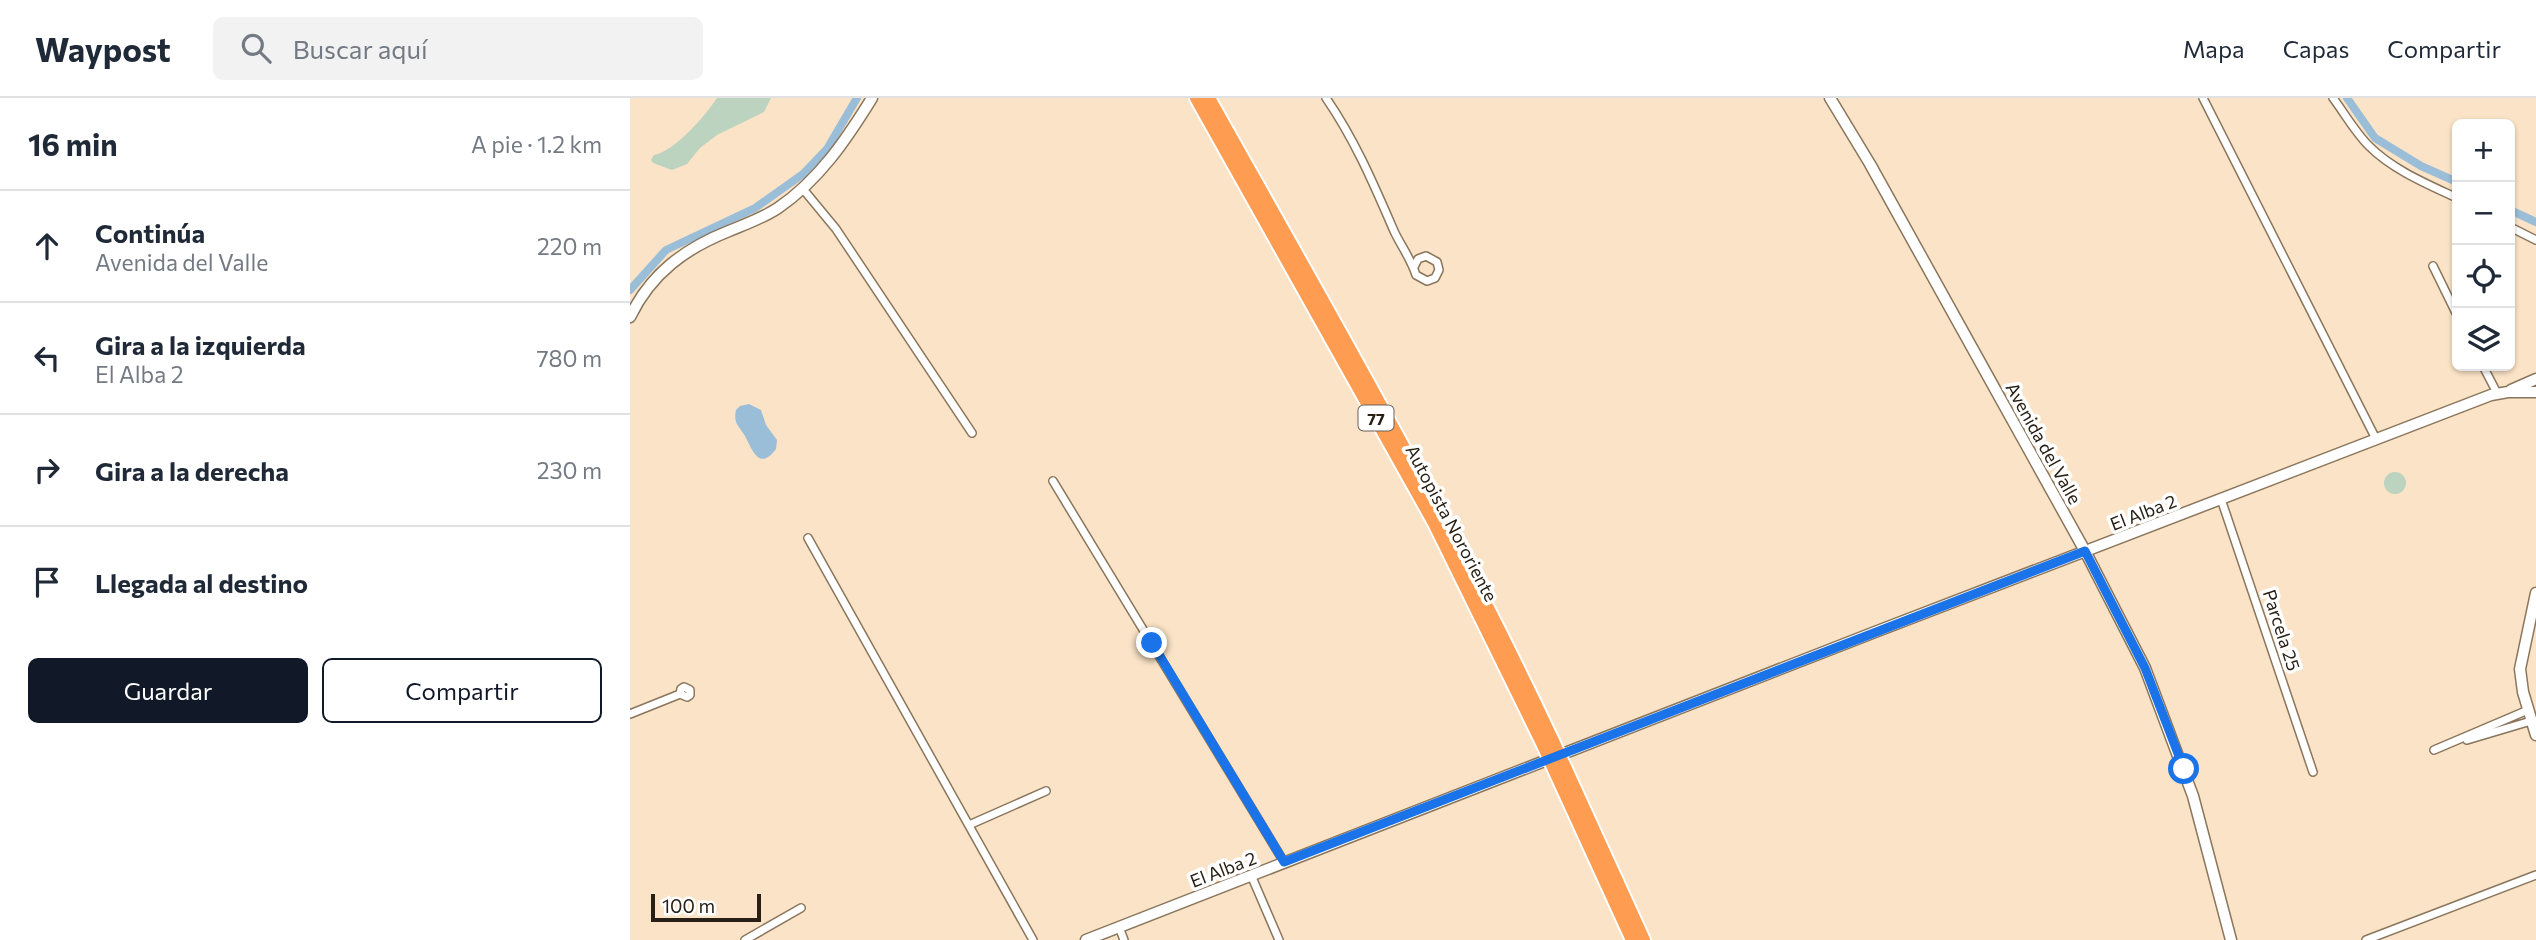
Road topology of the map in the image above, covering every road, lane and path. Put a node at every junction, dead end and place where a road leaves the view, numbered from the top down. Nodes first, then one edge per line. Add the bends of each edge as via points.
1 (872, 98) edge
2 (1196, 98) edge
3 (1209, 98) edge
4 (1326, 98) edge
5 (1830, 98) edge
6 (2203, 98) edge
7 (2333, 98) edge
8 (803, 189) junction
9 (2452, 196) edge
10 (2515, 230) edge
11 (2536, 240) edge
12 (2433, 266) dead end
13 (1414, 267) dead end
14 (2454, 308) edge
15 (630, 317) edge
16 (2487, 371) edge
17 (2536, 379) edge
18 (2502, 393) junction
19 (2536, 393) edge
20 (972, 433) dead end
21 (2376, 439) junction
22 (1052, 481) dead end
23 (2221, 499) junction
24 (808, 538) dead end
25 (2085, 551) junction
26 (2536, 593) edge
27 (680, 694) dead end
28 (2528, 710) junction
29 (630, 714) edge
30 (2531, 721) junction
31 (2536, 735) edge
32 (1548, 743) junction
33 (1561, 772) junction
34 (2313, 772) dead end
35 (1046, 791) dead end
36 (968, 825) junction
37 (1284, 862) junction
38 (1251, 875) junction
39 (2536, 875) edge
40 (801, 908) dead end
41 (1119, 927) junction
42 (745, 940) edge
43 (1033, 940) edge
44 (1086, 940) edge
45 (1124, 940) edge
46 (1279, 940) edge
47 (1632, 940) edge
48 (1644, 940) edge
49 (2231, 940) edge
50 (2366, 940) edge

1 - 8 street via 834,155
2 - 32 highway, Autopista Nororiente / 77 via 1434,523
3 - 32 highway, Autopista Nororiente / 77 via 1443,516 1507,642
4 - 13 street via 1366,165
5 - 25 street, Avenida del Valle
6 - 21 street
7 - 9 street via 2360,136 2383,158
8 - 15 street via 764,216 678,257 651,283
8 - 20 street via 836,229
10 - 11 street
12 - 14 street
16 - 18 street
17 - 18 street, El Alba 2
18 - 19 street, El Alba 2
18 - 21 street, El Alba 2
21 - 23 street, El Alba 2
22 - 37 street
23 - 25 street, El Alba 2
23 - 34 street, Parcela 25
24 - 36 street
25 - 37 street, El Alba 2
25 - 49 street, Avenida del Valle via 2145,668 2175,743 2202,824
26 - 28 street via 2520,669
27 - 29 street
28 - 30 street
28 - 30 street via 2434,750
30 - 31 street
32 - 33 highway, Autopista Nororiente / 77, bridge
33 - 47 highway, Autopista Nororiente / 77
33 - 48 highway, Autopista Nororiente / 77
35 - 36 street
36 - 43 street
37 - 38 street, El Alba 2
38 - 41 street, El Alba 2
38 - 46 street
39 - 50 street
40 - 42 street
41 - 44 street, El Alba 2
41 - 45 street

